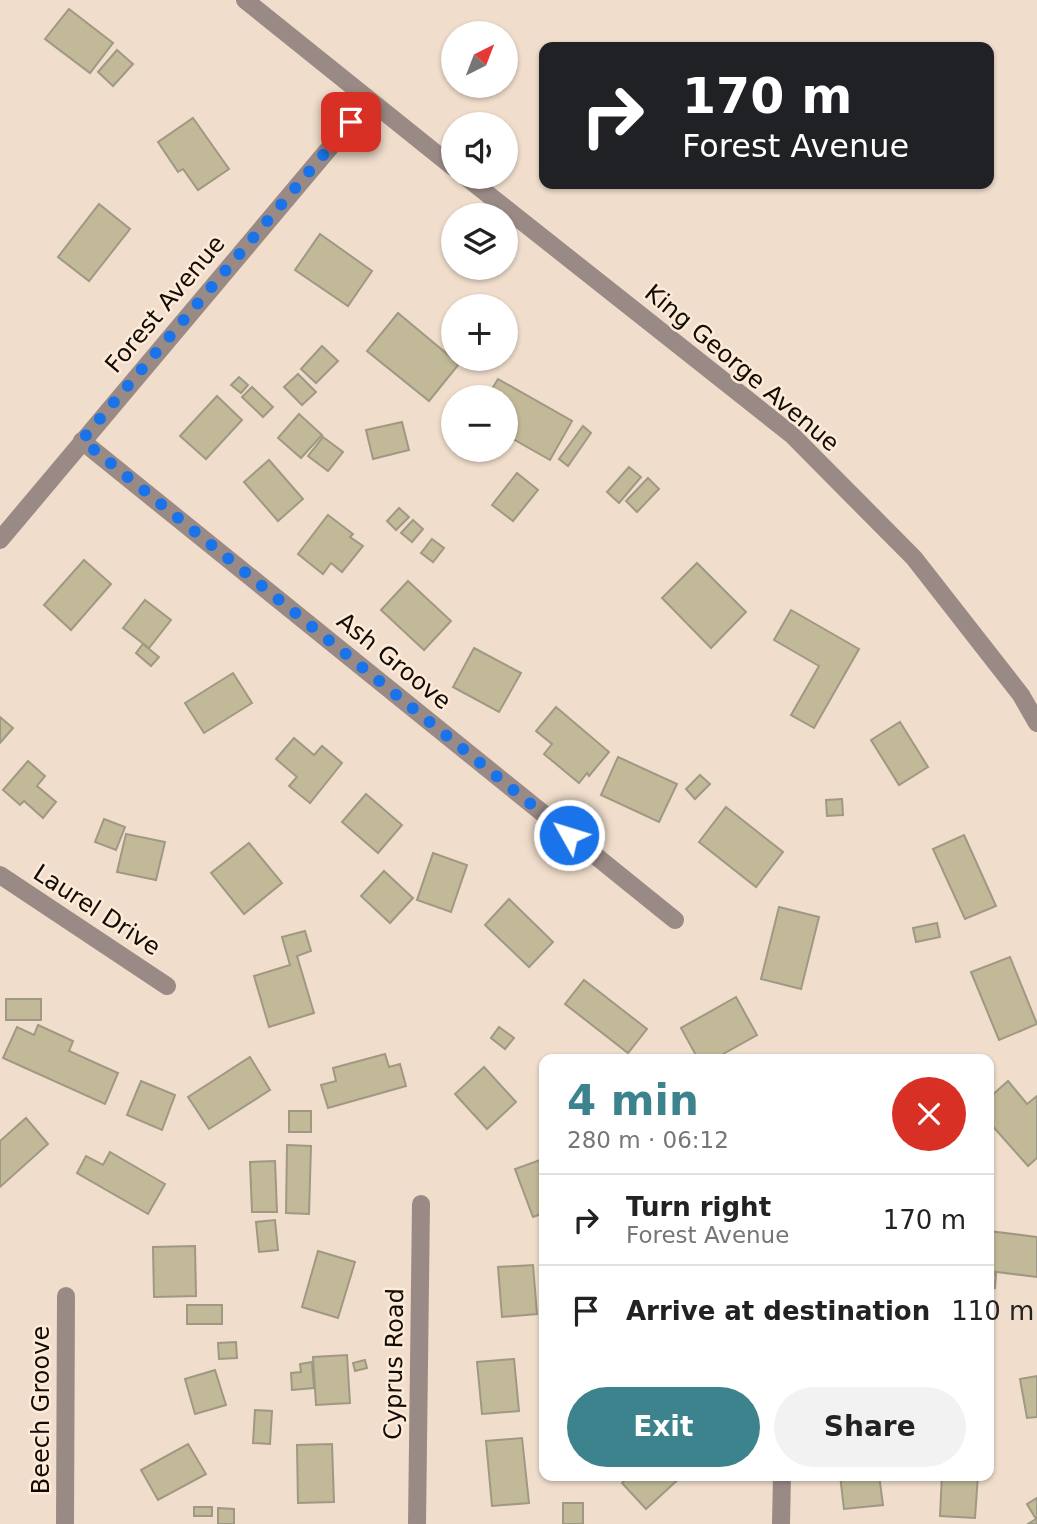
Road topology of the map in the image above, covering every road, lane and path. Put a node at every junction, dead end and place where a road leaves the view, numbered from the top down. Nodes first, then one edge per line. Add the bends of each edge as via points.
1 (245, 0) edge
2 (369, 101) junction
3 (441, 158) edge
4 (481, 189) edge
5 (82, 440) junction
6 (0, 540) edge
7 (1037, 723) edge
8 (0, 876) edge
9 (675, 920) dead end
10 (167, 986) dead end
11 (421, 1204) dead end
12 (66, 1296) dead end
13 (782, 1481) edge
14 (65, 1524) edge
15 (417, 1524) edge
16 (781, 1524) edge

1 - 2 street
2 - 3 street
2 - 5 street, Forest Avenue
4 - 7 street, King George Avenue via 792,435 915,558 1021,695
5 - 6 street, Forest Avenue
5 - 9 street, Ash Groove
8 - 10 street, Laurel Drive
11 - 15 street, Cyprus Road
12 - 14 street, Beech Groove
13 - 16 street

